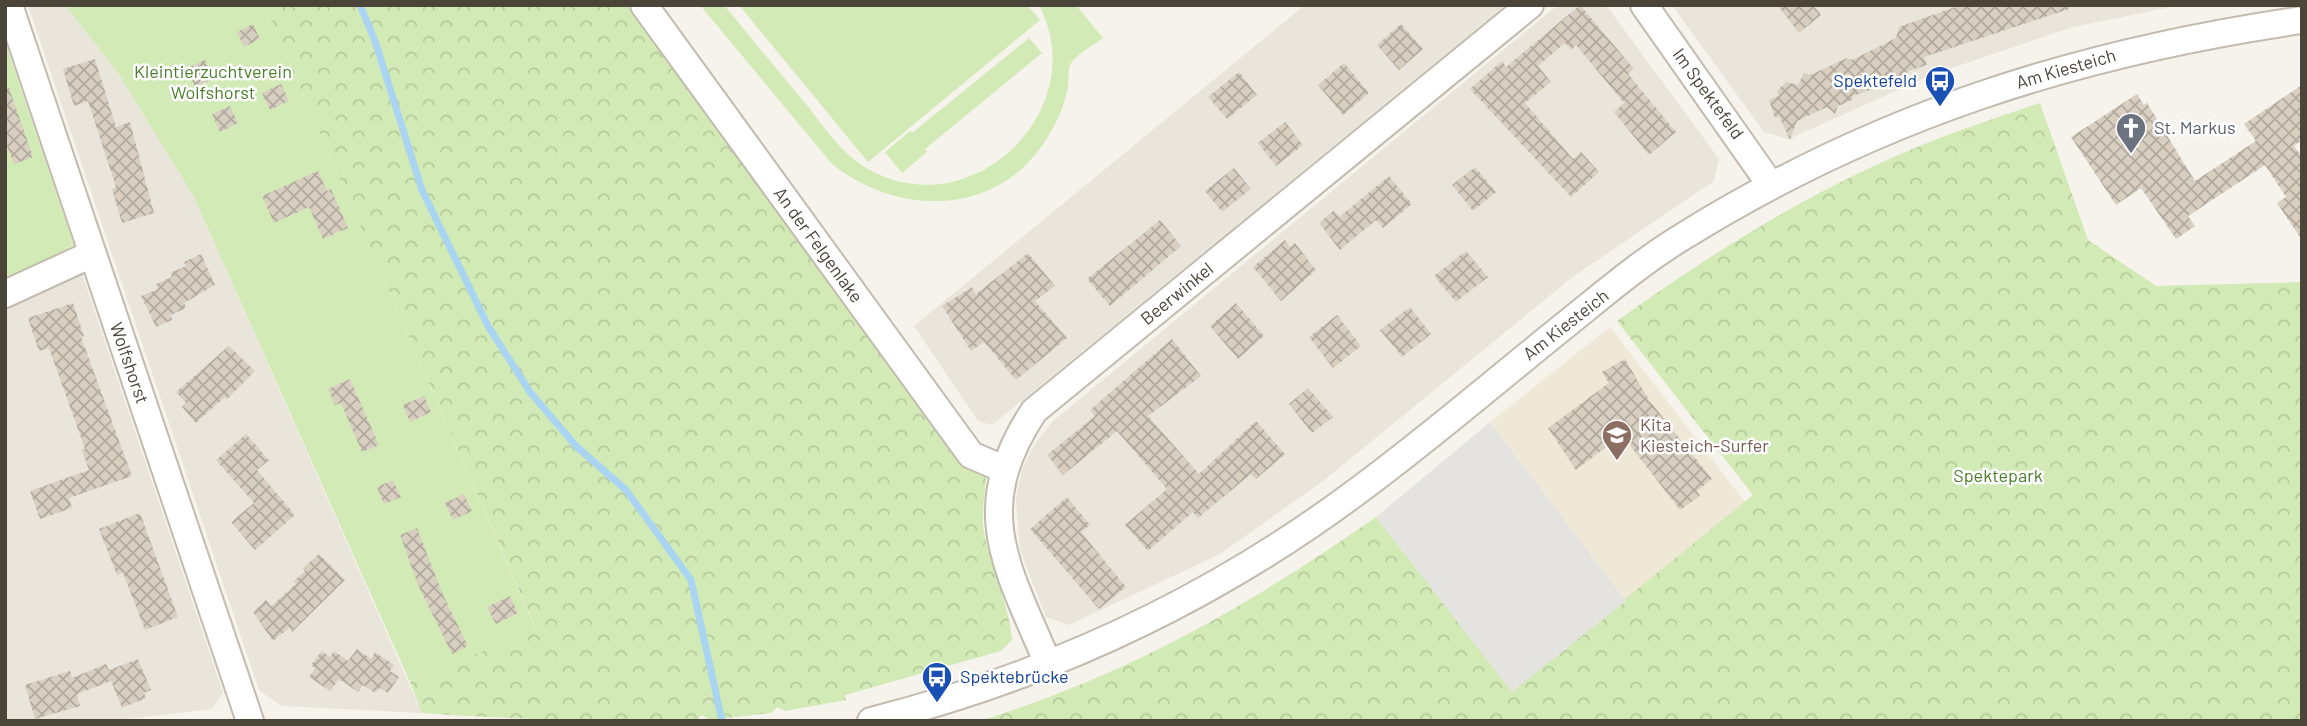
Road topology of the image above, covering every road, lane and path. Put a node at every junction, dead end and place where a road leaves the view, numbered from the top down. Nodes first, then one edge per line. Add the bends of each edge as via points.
1 (9, 5) edge
2 (644, 5) edge
3 (1530, 5) edge
4 (1644, 5) edge
5 (2302, 20) edge
6 (1770, 184) junction
7 (92, 254) junction
8 (5, 295) edge
9 (1004, 469) junction
10 (1049, 666) junction
11 (250, 721) edge
12 (871, 721) edge

1 - 7 street, Wolfshorst
2 - 9 street, An der Felgenlake via 971,455
3 - 9 street, Beerwinkel via 1034,411
4 - 6 street, Im Spektefeld
5 - 6 street, Am Kiesteich via 2190,38 2058,69 1940,108
6 - 10 street, Am Kiesteich via 1664,249 1361,489 1276,549 1175,608
7 - 8 street
7 - 11 street, Wolfshorst
9 - 10 street, Beerwinkel via 997,515 1005,561
10 - 12 street, Am Kiesteich

